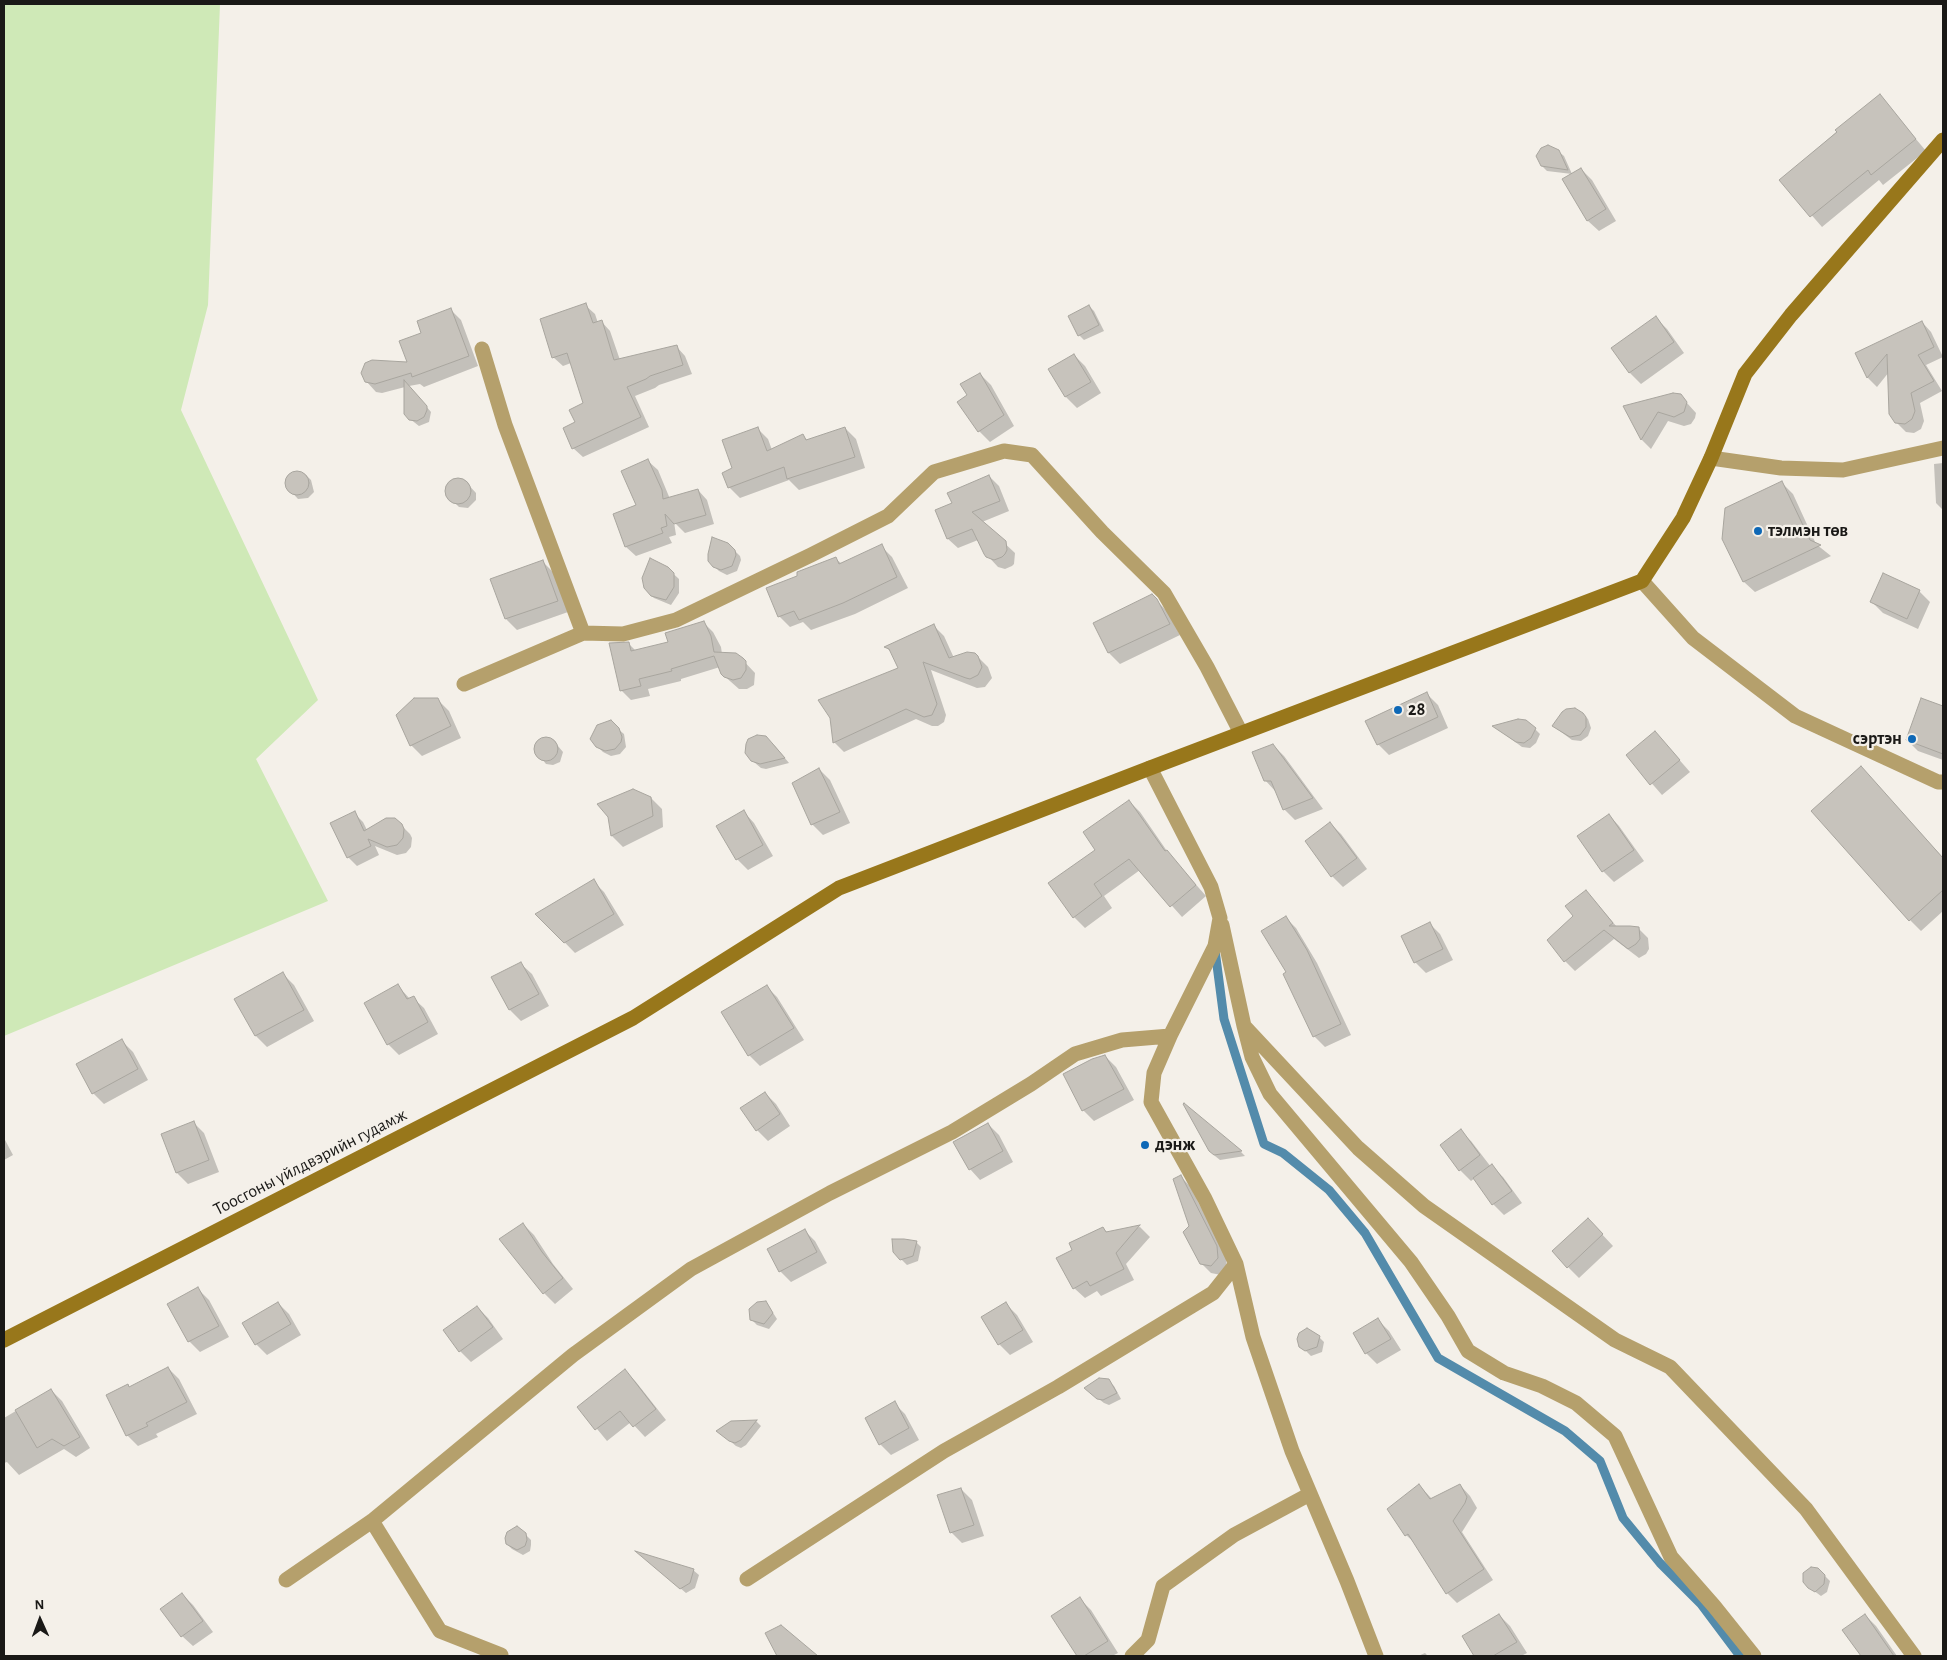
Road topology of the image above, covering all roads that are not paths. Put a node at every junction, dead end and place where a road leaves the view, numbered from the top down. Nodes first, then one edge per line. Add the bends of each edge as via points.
1 (1943, 140) edge
2 (482, 349) dead end
3 (1943, 448) edge
4 (1711, 458) junction
5 (1642, 581) junction
6 (583, 633) junction
7 (464, 684) dead end
8 (1241, 733) junction
9 (1150, 768) junction
10 (1943, 782) edge
11 (1220, 918) junction
12 (1244, 1026) junction
13 (1170, 1036) junction
14 (1236, 1264) junction
15 (4, 1340) edge
16 (1310, 1494) junction
17 (372, 1521) junction
18 (747, 1579) dead end
19 (286, 1580) dead end
20 (501, 1655) dead end
21 (1132, 1656) edge
22 (1376, 1656) edge
23 (1754, 1656) edge
24 (1914, 1656) edge

1 - 4 main road via 1791,315 1745,374
2 - 6 street via 505,425
3 - 4 street via 1843,470 1781,468
4 - 5 main road via 1683,518
5 - 8 main road, Тоосгоны үйлдвэрийн гудамж
5 - 10 street via 1692,638 1795,716
6 - 7 street
6 - 8 street via 623,634 676,620 888,516 934,472 1004,451 1032,455 1102,532 1164,593
8 - 9 main road, Тоосгоны үйлдвэрийн гудамж
9 - 11 street via 1211,887
9 - 15 main road, Тоосгоны үйлдвэрийн гудамж via 839,888 634,1018
11 - 12 street
11 - 13 street via 1215,946
12 - 23 street via 1252,1057 1270,1094 1412,1262 1468,1351 1504,1373 1542,1386 1576,1403 1615,1436 1671,1557
12 - 24 street via 1358,1148 1424,1206 1615,1340 1670,1367 1806,1509
13 - 14 street via 1154,1073 1151,1102 1205,1199
13 - 17 street via 1122,1040 1075,1054 952,1132 830,1193 691,1269 573,1355
14 - 16 street via 1253,1337
14 - 18 street via 1214,1293 944,1451
16 - 21 street via 1234,1535 1163,1586 1148,1640
16 - 22 street
17 - 19 street
17 - 20 street via 440,1630

